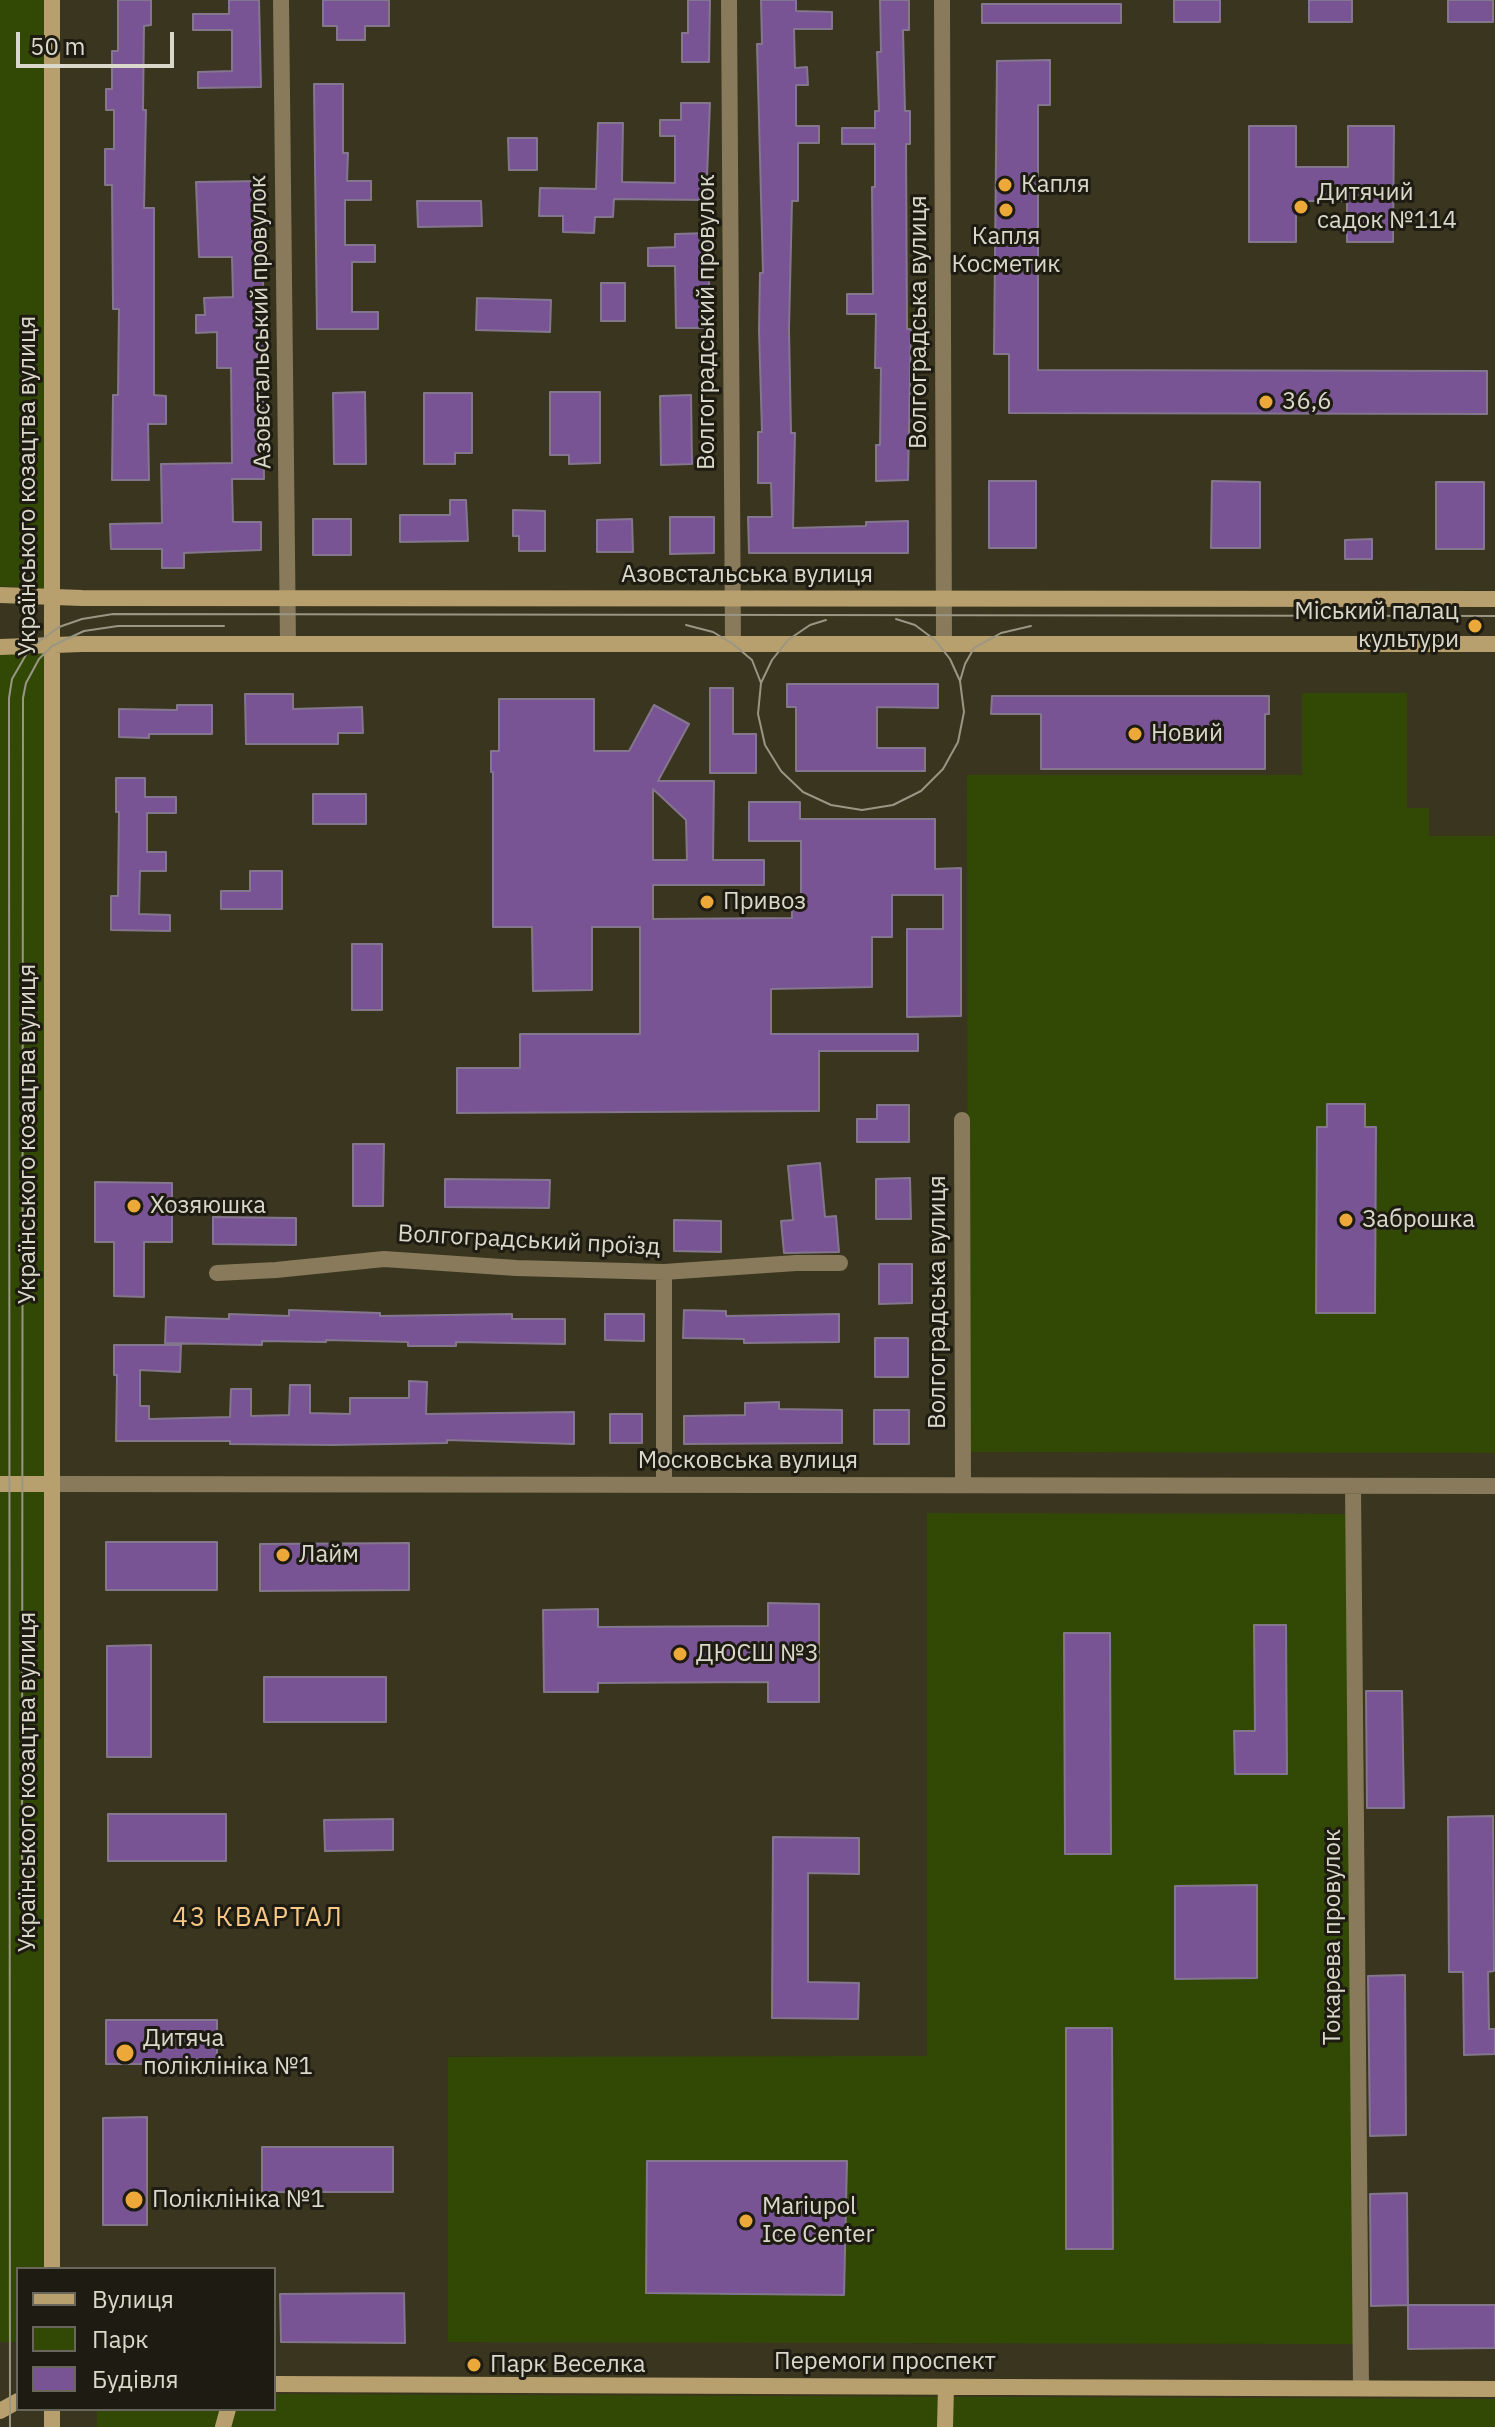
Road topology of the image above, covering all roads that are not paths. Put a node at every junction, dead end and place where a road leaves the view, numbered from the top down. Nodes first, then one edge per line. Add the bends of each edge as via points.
1 (52, 0) edge
2 (281, 0) edge
3 (729, 0) edge
4 (942, 0) edge
5 (0, 595) edge
6 (52, 598) junction
7 (288, 598) junction
8 (733, 598) junction
9 (944, 599) junction
10 (1495, 599) edge
11 (288, 644) junction
12 (733, 644) junction
13 (944, 644) junction
14 (1495, 644) edge
15 (52, 645) junction
16 (0, 647) edge
17 (962, 1120) dead end
18 (840, 1263) dead end
19 (664, 1272) junction
20 (217, 1273) dead end
21 (0, 1484) edge
22 (52, 1484) junction
23 (664, 1485) junction
24 (963, 1485) junction
25 (1353, 1486) junction
26 (1495, 1486) edge
27 (52, 2267) edge
28 (276, 2384) edge
29 (946, 2387) junction
30 (1361, 2388) junction
31 (1495, 2389) edge
32 (945, 2427) edge

1 - 6 street, Українського козацтва вулиця
2 - 7 street, Азовстальський провулок
3 - 8 street, Волгоградський провулок
4 - 9 street, Волгоградська вулиця
5 - 6 street, Азовстальська вулиця
6 - 7 street, Азовстальська вулиця
6 - 15 street, Українського козацтва вулиця
7 - 8 street, Азовстальська вулиця
7 - 11 street, Азовстальський провулок
8 - 9 street, Азовстальська вулиця
8 - 12 street, Волгоградський провулок
9 - 10 street, Азовстальська вулиця
9 - 13 street, Волгоградська вулиця
11 - 12 street
11 - 15 street
12 - 13 street
13 - 14 street
15 - 16 street
15 - 22 street, Українського козацтва вулиця
17 - 24 street, Волгоградська вулиця
18 - 19 street, Волгоградський проїзд
19 - 20 street, Волгоградський проїзд via 384,1259
19 - 23 street
21 - 22 street, Московська вулиця
22 - 23 street, Московська вулиця
22 - 27 street, Українського козацтва вулиця
23 - 24 street, Московська вулиця
24 - 25 street, Московська вулиця
25 - 26 street, Московська вулиця
25 - 30 street, Токарева провулок
28 - 29 street, Перемоги проспект
29 - 30 street, Перемоги проспект
29 - 32 street
30 - 31 street, Перемоги проспект

